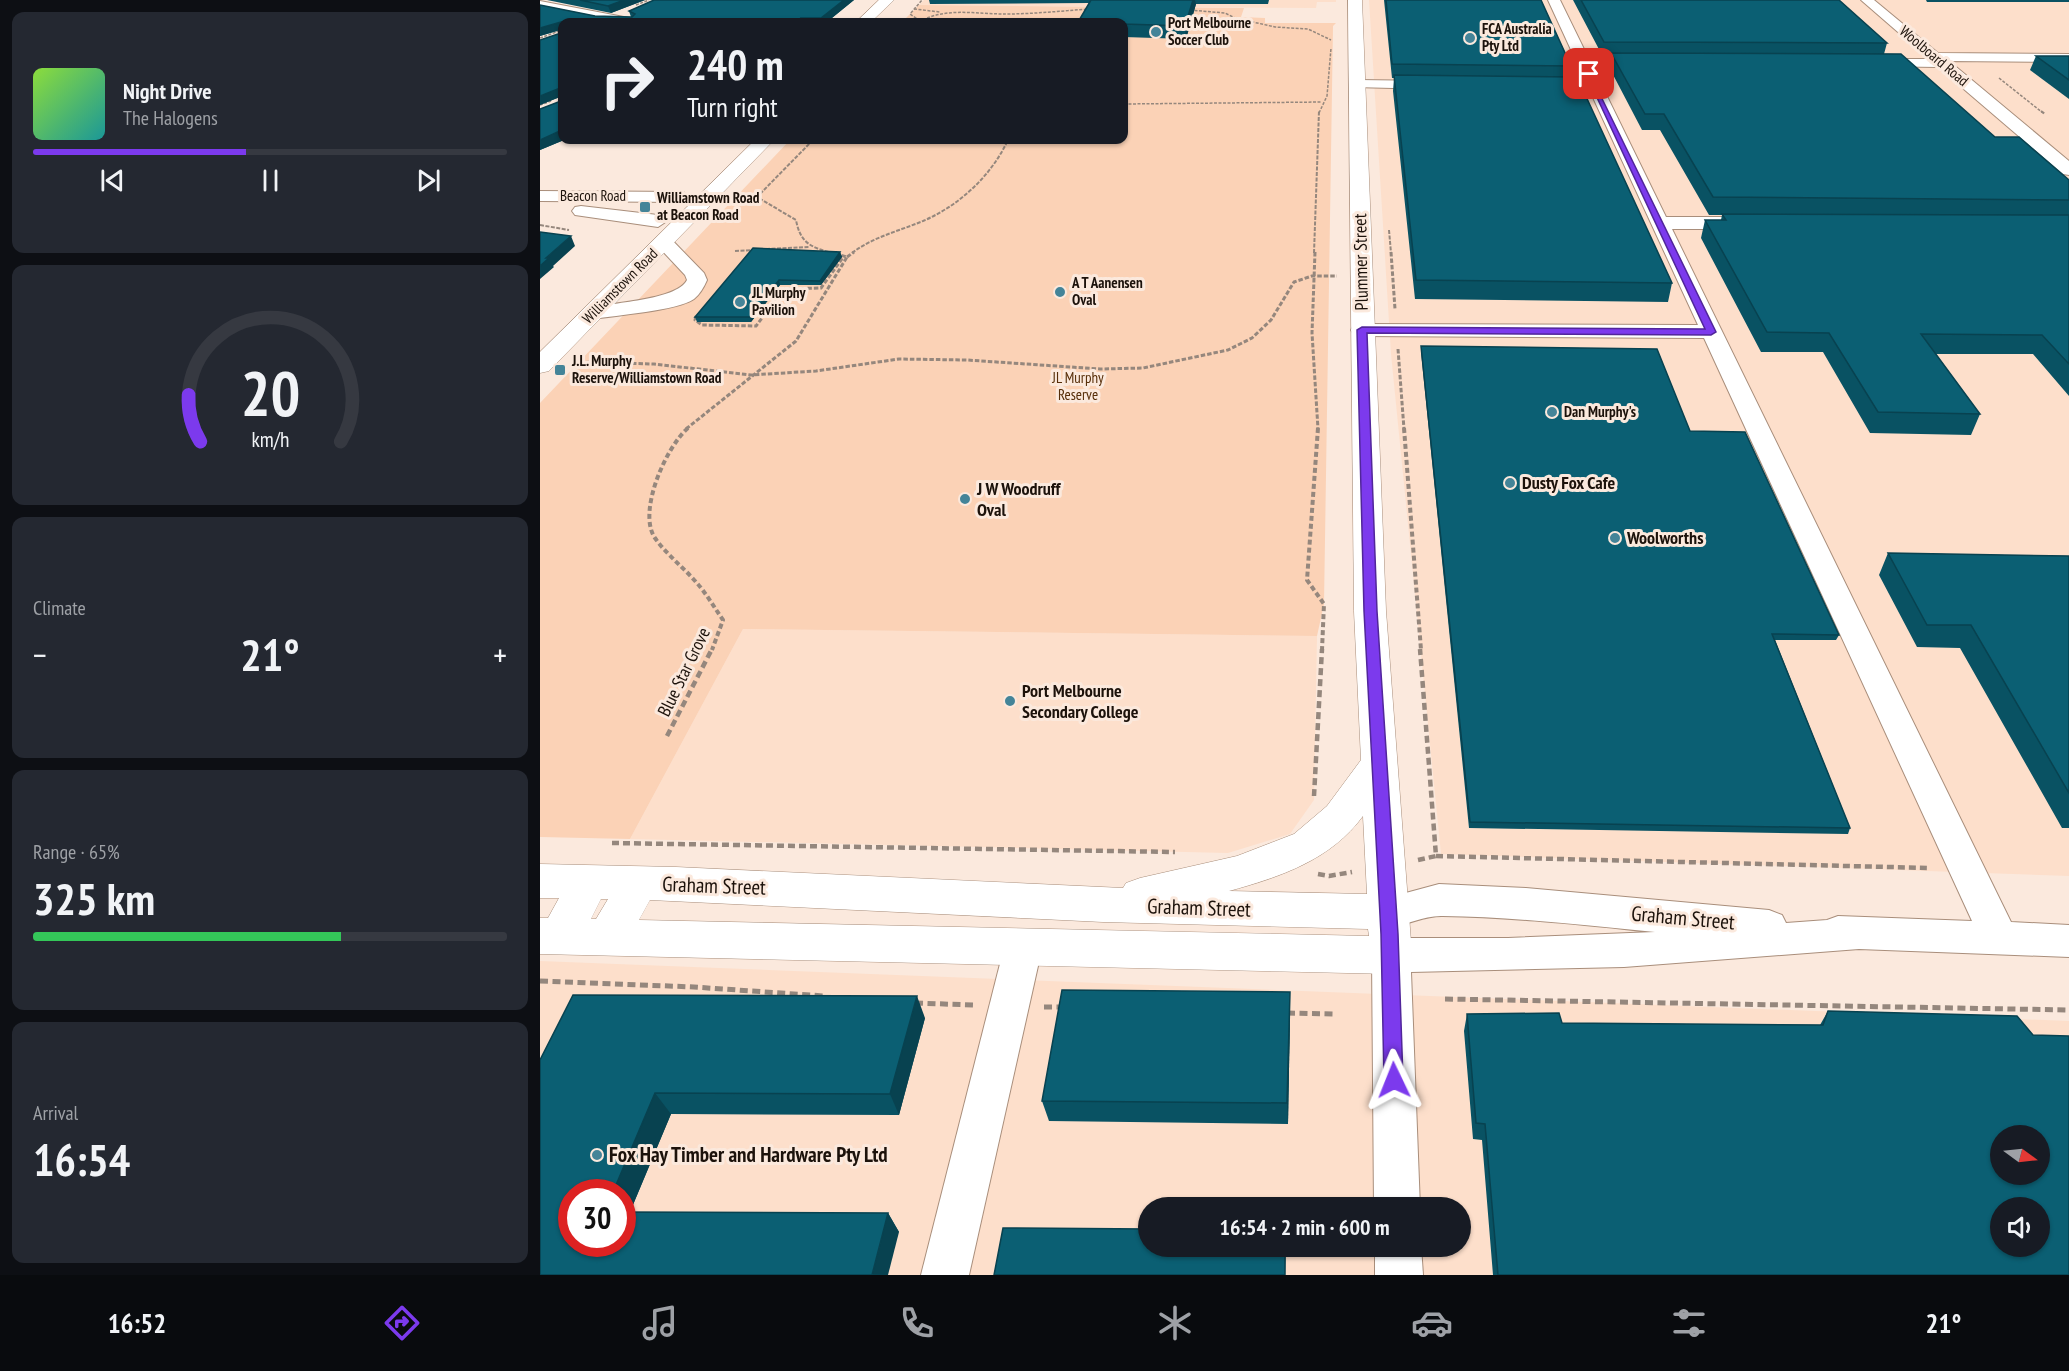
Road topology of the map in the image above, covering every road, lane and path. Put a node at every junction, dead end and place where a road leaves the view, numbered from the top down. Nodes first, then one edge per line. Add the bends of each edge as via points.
1 (887, 0) edge
2 (922, 0) edge
3 (1355, 0) edge
4 (1554, 0) edge
5 (1867, 0) edge
6 (1858, 1) edge
7 (909, 4) edge
8 (540, 5) edge
9 (1094, 9) edge
10 (1185, 9) edge
11 (947, 13) junction
12 (593, 18) edge
13 (867, 18) edge
14 (888, 18) edge
15 (915, 18) edge
16 (927, 18) edge
17 (558, 31) edge
18 (540, 38) edge
19 (1972, 57) junction
20 (2069, 58) edge
21 (1940, 60) junction
22 (1855, 63) edge
23 (1358, 84) junction
24 (1453, 85) edge
25 (555, 99) edge
26 (1323, 102) junction
27 (1128, 104) edge
28 (540, 105) edge
29 (2045, 114) dead end
30 (740, 144) edge
31 (760, 144) edge
32 (809, 144) edge
33 (1006, 144) edge
34 (2069, 170) edge
35 (540, 196) edge
36 (694, 202) junction
37 (540, 204) edge
38 (1660, 223) junction
39 (1765, 224) edge
40 (660, 232) junction
41 (810, 247) junction
42 (735, 251) dead end
43 (846, 256) junction
44 (1312, 276) junction
45 (1362, 276) junction
46 (1393, 276) dead end
47 (672, 300) junction
48 (593, 313) junction
49 (1362, 330) junction
50 (1711, 332) junction
51 (540, 337) edge
52 (540, 366) edge
53 (751, 375) junction
54 (667, 736) dead end
55 (1380, 760) junction
56 (1314, 800) dead end
57 (612, 843) dead end
58 (1181, 853) dead end
59 (1436, 856) dead end
60 (1966, 869) junction
61 (638, 883) junction
62 (554, 903) edge
63 (1103, 905) junction
64 (1389, 912) junction
65 (1856, 934) junction
66 (608, 938) junction
67 (2000, 940) junction
68 (2069, 941) edge
69 (1023, 948) junction
70 (1391, 956) junction
71 (540, 981) edge
72 (837, 997) edge
73 (1445, 999) dead end
74 (908, 1002) edge
75 (1009, 1006) junction
76 (1066, 1008) edge
77 (2069, 1010) edge
78 (1275, 1013) edge
79 (1333, 1014) dead end
80 (1397, 1197) edge
81 (1398, 1257) edge
82 (945, 1275) edge
83 (1399, 1275) edge

1 - 13 main road
2 - 7 path
3 - 23 main road, Plummer Street
4 - 38 street via 1589,61 1587,86
5 - 6 street
5 - 21 street, Woolboard Road
7 - 11 path
7 - 14 main road
7 - 15 path via 910,14
8 - 12 street
9 - 11 path
10 - 26 path via 1311,30 1331,39 1327,96
11 - 16 path
17 - 18 path
19 - 20 street
19 - 21 street
19 - 29 path
21 - 22 street
21 - 34 street, Woolboard Road
23 - 24 street
23 - 45 main road, Plummer Street
25 - 28 path
26 - 27 path
26 - 44 path via 1319,108
30 - 36 main road, Williamstown Road
31 - 36 main road, Williamstown Road
32 - 41 path via 757,197 796,220 796,230
33 - 43 path via 952,205 934,216 870,240
35 - 36 street, Beacon Road
36 - 40 main road, Williamstown Road
37 - 40 street, Beacon Road via 639,221
38 - 39 street
38 - 50 street
40 - 47 street via 697,280 691,289
40 - 48 main road, Williamstown Road
40 - 51 main road, Williamstown Road
41 - 42 path
41 - 43 path
43 - 47 path via 821,288 784,289 756,326 702,325 695,320 697,314
43 - 53 path via 796,341
44 - 45 path
44 - 53 path via 1294,282 1271,320 1251,338 1228,350 1153,366 1100,369 899,359 816,371
44 - 56 path via 1318,427 1307,580 1324,604
45 - 46 path
45 - 49 main road, Plummer Street
47 - 48 street
48 - 52 main road, Williamstown Road
49 - 50 street
49 - 55 main road, Plummer Street via 1370,611
50 - 60 street
52 - 53 path via 626,362
53 - 54 path, Blue Star Grove via 673,444 658,472 650,507 652,536 698,584 723,620 710,658
55 - 63 main road via 1334,825 1297,851
55 - 64 main road, Plummer Street
57 - 58 path
59 - 60 path
60 - 67 street
61 - 62 main road, Graham Street
61 - 63 main road, Graham Street
61 - 66 main road
62 - 66 main road, Graham Street
63 - 64 main road, Graham Street
64 - 65 street, Graham Street via 1439,900 1493,902
64 - 70 main road, Plummer Street
65 - 67 street, Graham Street
65 - 70 street, Graham Street via 1581,954
66 - 69 main road, Graham Street
67 - 68 street, Graham Street
69 - 70 main road, Graham Street
69 - 75 street
70 - 80 street, Plummer Street
71 - 72 path
73 - 77 path
74 - 75 path
75 - 76 path
75 - 82 street
78 - 79 path
81 - 83 street

